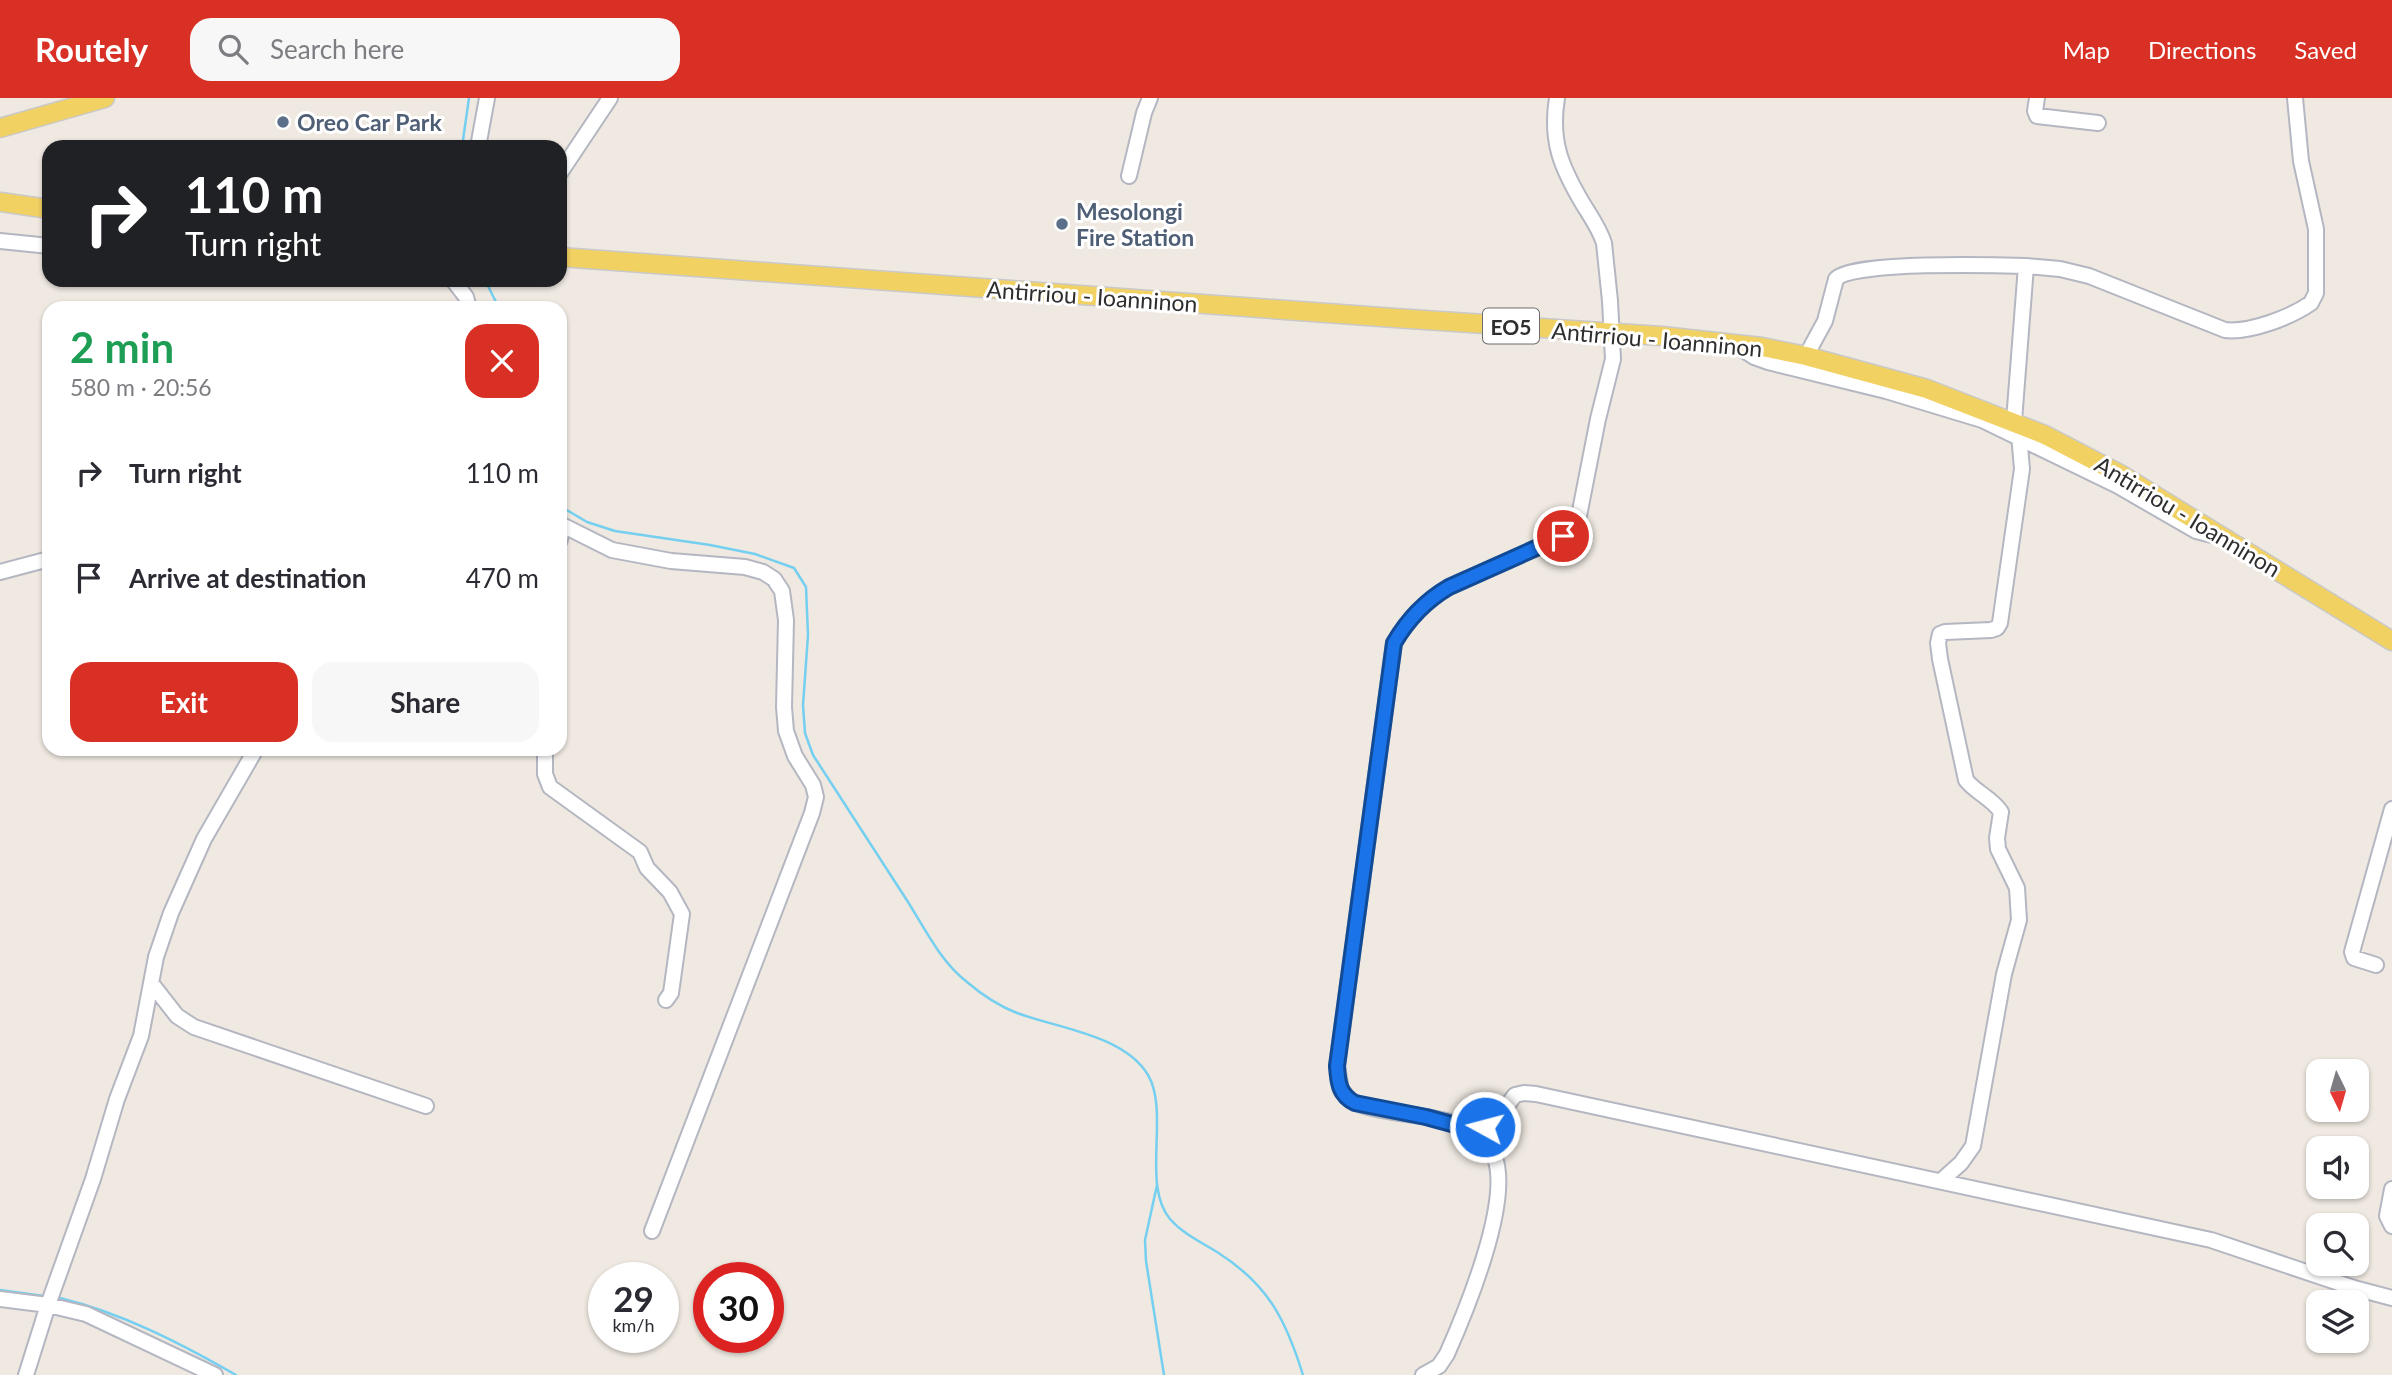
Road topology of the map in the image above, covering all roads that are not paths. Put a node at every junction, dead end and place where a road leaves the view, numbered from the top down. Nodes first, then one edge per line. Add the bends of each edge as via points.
1 (105, 98) edge
2 (487, 98) edge
3 (610, 98) edge
4 (1150, 98) edge
5 (1557, 98) edge
6 (2037, 98) edge
7 (2295, 98) edge
8 (38, 117) junction
9 (0, 119) edge
10 (2098, 123) dead end
11 (0, 128) edge
12 (479, 140) edge
13 (567, 162) edge
14 (1129, 176) dead end
15 (0, 202) edge
16 (42, 208) edge
17 (0, 241) edge
18 (42, 245) edge
19 (567, 258) edge
20 (2026, 266) junction
21 (1612, 334) junction
22 (1733, 343) junction
23 (1806, 356) junction
24 (2018, 428) junction
25 (567, 532) edge
26 (42, 561) edge
27 (0, 572) edge
28 (2392, 641) edge
29 (252, 756) edge
30 (545, 756) edge
31 (2392, 809) edge
32 (2376, 965) dead end
33 (152, 984) junction
34 (666, 1000) dead end
35 (426, 1106) dead end
36 (1470, 1129) junction
37 (1942, 1181) junction
38 (2392, 1189) edge
39 (2392, 1226) edge
40 (652, 1231) dead end
41 (2392, 1298) edge
42 (0, 1299) edge
43 (48, 1305) junction
44 (26, 1375) edge
45 (215, 1375) edge
46 (1423, 1375) edge

1 - 8 main road
2 - 12 street
3 - 13 street
4 - 14 street
5 - 21 street via 1553,123 1559,155 1604,243
6 - 10 street via 2037,116
7 - 20 street via 2301,161 2316,229 2316,293 2309,304 2256,327 2225,330 2089,275
8 - 9 street via 28,112
8 - 11 main road
15 - 16 main road
17 - 18 street
19 - 21 main road, Antirriou - Ioanninon / ΕΟ5
20 - 23 street via 1861,269 1841,274 1822,328
20 - 24 street
21 - 22 main road, Antirriou - Ioanninon / ΕΟ5
21 - 36 street via 1611,368 1577,526 1434,596 1394,643 1337,1072 1340,1090 1355,1103
22 - 23 main road, Antirriou - Ioanninon / ΕΟ5
22 - 24 street via 1768,362
23 - 24 main road, Antirriou - Ioanninon / ΕΟ5 via 1927,389
24 - 28 main road, Antirriou - Ioanninon / ΕΟ5 via 2120,474
24 - 37 street via 2022,469 2000,623 1991,630 1945,632 1938,638 1966,780 2001,812 1998,849 2017,888 2019,912 1973,1146
25 - 40 street via 612,550 745,568 774,579 782,591 786,620 786,731 816,797
26 - 27 street
29 - 33 street via 181,888 162,937
30 - 34 street via 550,787 640,852 647,868 677,902 682,919 671,993
31 - 32 street via 2352,952 2354,958
33 - 35 street via 177,1016 194,1027
33 - 43 street via 141,1036
36 - 37 street via 1492,1125 1511,1098 1524,1093
36 - 46 street via 1495,1159 1498,1188 1494,1215 1447,1354 1440,1366
37 - 41 street via 2211,1240
38 - 39 street via 2387,1216
42 - 43 street
43 - 44 street
43 - 45 street via 86,1314

